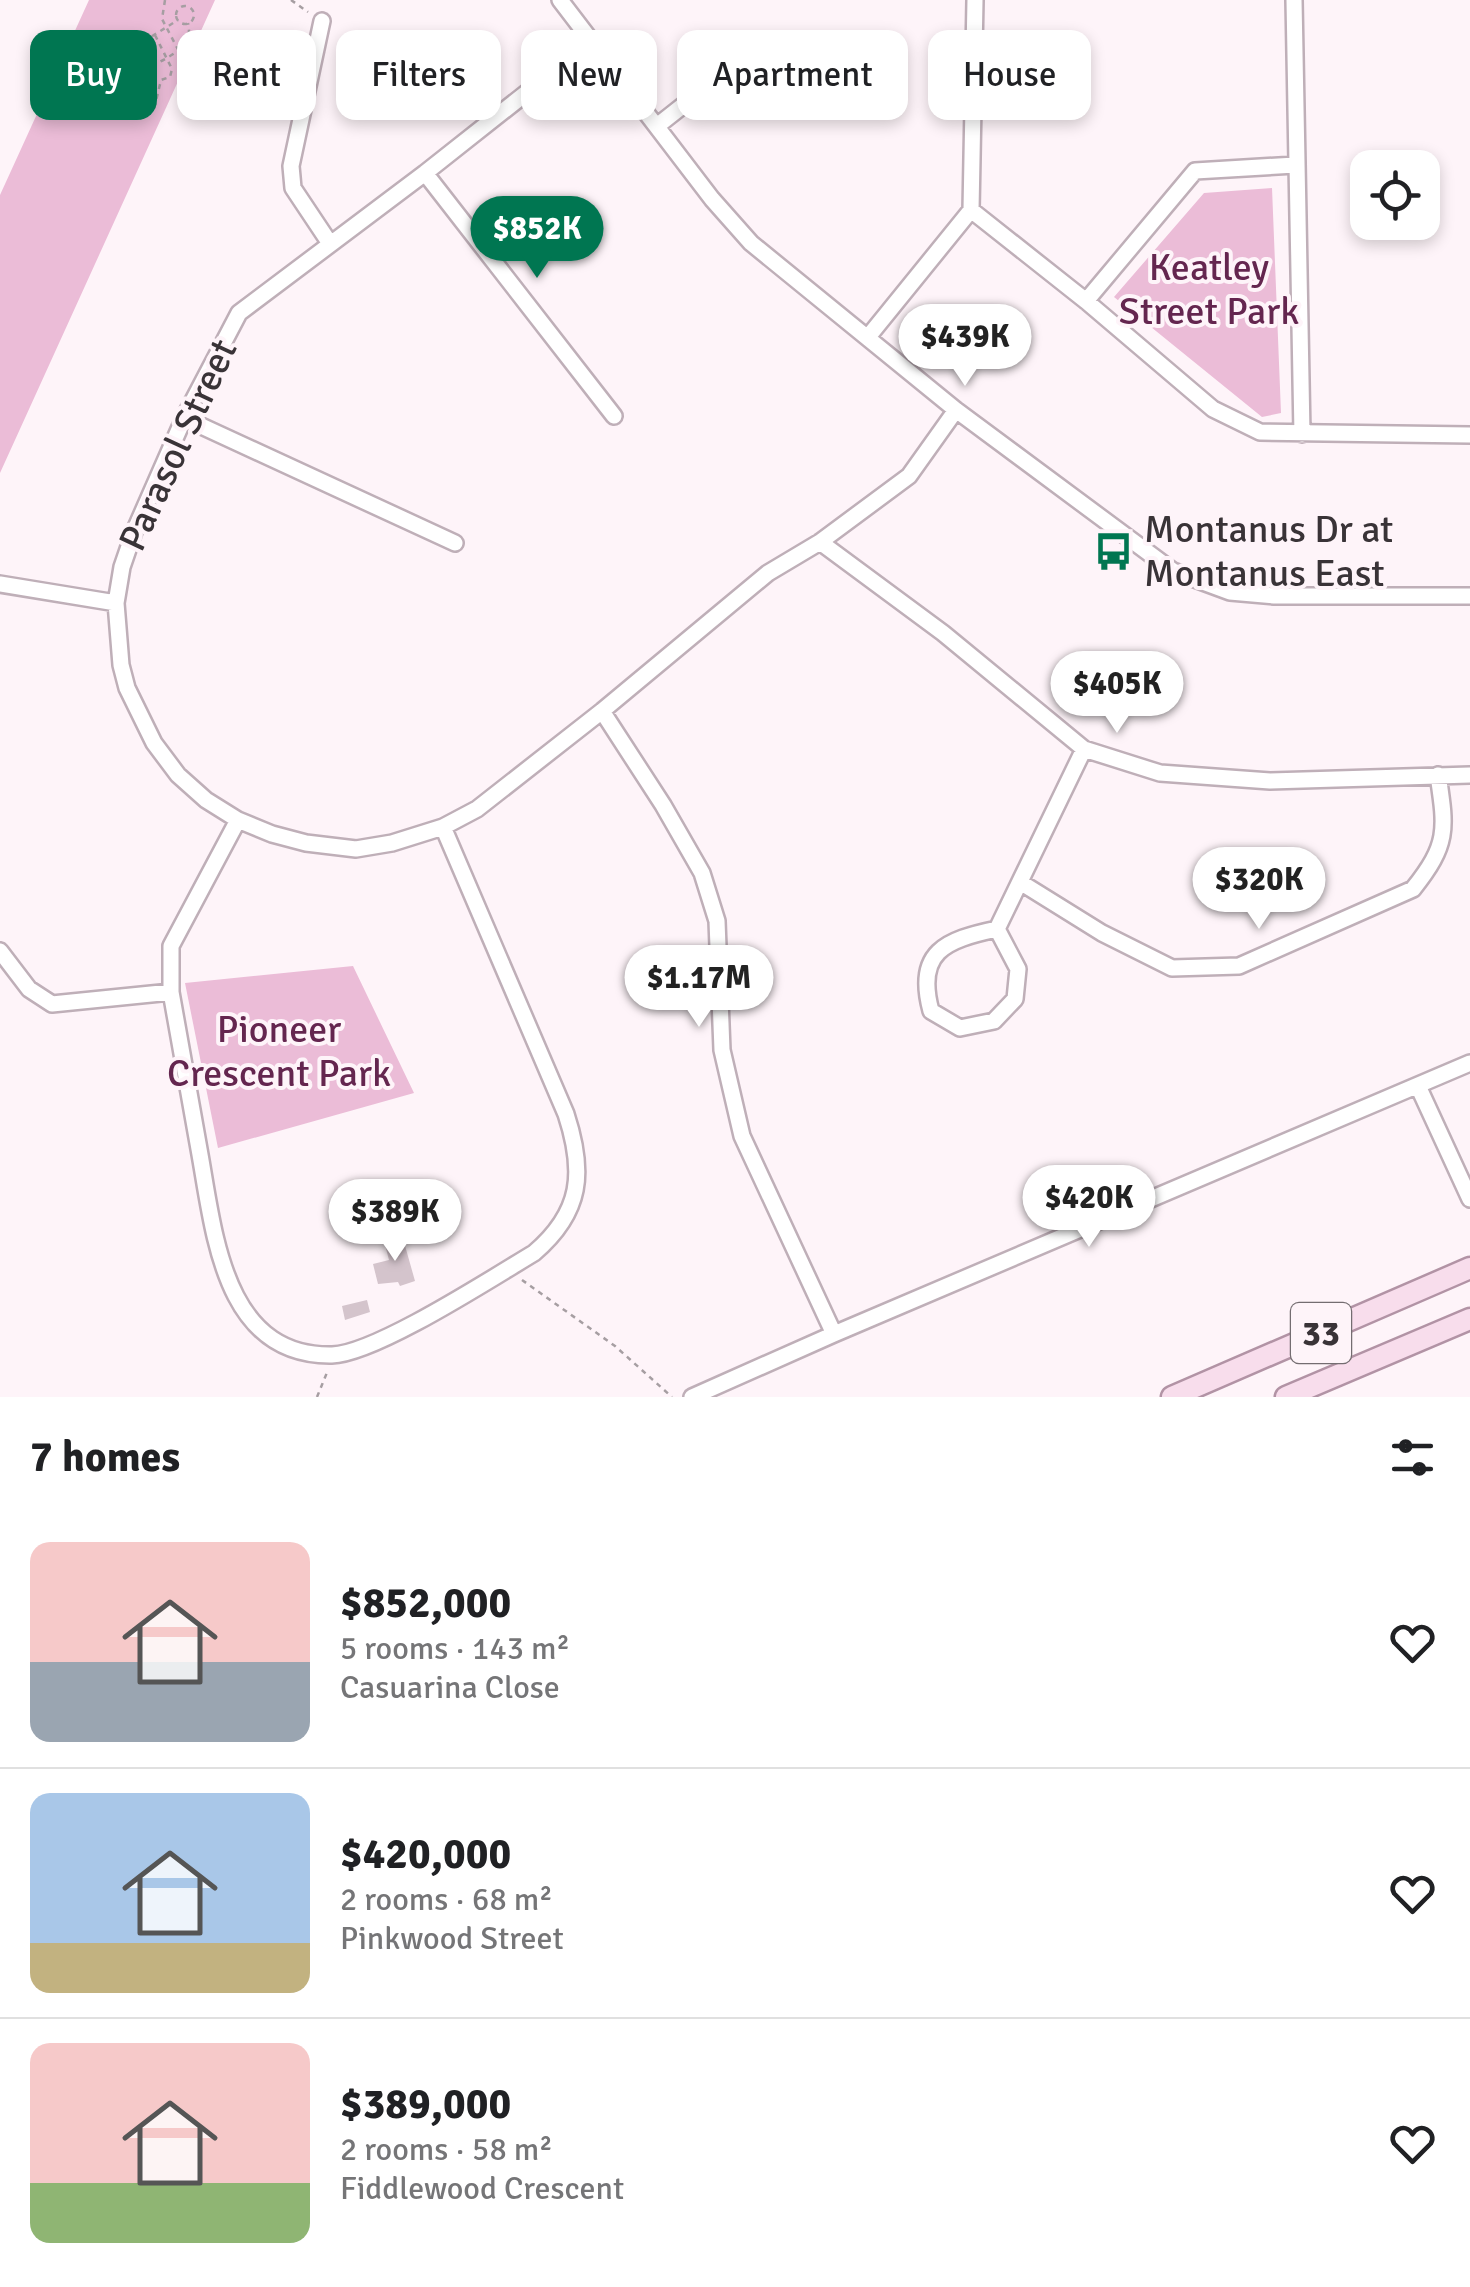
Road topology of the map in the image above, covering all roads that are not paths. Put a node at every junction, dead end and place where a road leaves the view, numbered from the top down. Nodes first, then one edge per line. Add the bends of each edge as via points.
1 (560, 0) edge
2 (975, 0) edge
3 (1294, 0) edge
4 (322, 21) road end
5 (583, 30) edge
6 (521, 97) edge
7 (677, 110) edge
8 (652, 120) edge
9 (657, 126) junction
10 (1295, 165) junction
11 (425, 173) junction
12 (972, 210) junction
13 (330, 242) junction
14 (1086, 301) junction
15 (868, 337) junction
16 (956, 410) junction
17 (614, 416) dead end
18 (184, 418) junction
19 (1302, 434) junction
20 (1470, 435) edge
21 (820, 542) junction
22 (455, 543) dead end
23 (0, 584) edge
24 (1470, 596) edge
25 (116, 603) junction
26 (602, 712) junction
27 (1084, 749) junction
28 (1438, 775) junction
29 (1470, 776) edge
30 (238, 820) junction
31 (443, 827) junction
32 (1020, 882) junction
33 (997, 928) junction
34 (0, 951) edge
35 (171, 992) junction
36 (1470, 1064) edge
37 (1418, 1086) junction
38 (1470, 1198) edge
39 (1470, 1268) edge
40 (1470, 1319) edge
41 (834, 1334) junction
42 (1292, 1396) edge
43 (692, 1397) edge
44 (1172, 1397) edge

1 - 5 street
2 - 12 street
3 - 10 street
4 - 13 street via 291,166 293,188
6 - 11 street, Parasol Street
7 - 9 street
8 - 9 street
9 - 15 street via 751,244
10 - 14 street via 1194,171
10 - 19 street
11 - 13 street, Parasol Street
11 - 17 street
12 - 14 street
12 - 15 street
13 - 18 street, Parasol Street via 239,313
14 - 19 street via 1213,410 1260,432
15 - 16 street
16 - 21 street, Parasol Street via 909,476
16 - 24 street via 1173,571 1230,592
18 - 22 street
18 - 25 street, Parasol Street via 134,532
19 - 20 street
21 - 26 street, Parasol Street via 768,573
21 - 27 street
23 - 25 street
25 - 30 street, Parasol Street via 127,688 154,743 178,775
26 - 31 street, Parasol Street via 477,809
26 - 41 street via 702,873 716,921 722,1050 742,1136
27 - 28 street via 1160,773 1270,781
27 - 32 street
28 - 29 street
28 - 32 street via 1446,828 1413,889 1238,966 1172,968
30 - 31 street, Parasol Street via 306,844 356,849
30 - 35 street via 170,946
31 - 35 street via 577,1149 578,1182 569,1213 554,1236 512,1266 391,1336 334,1355 283,1348 244,1311 220,1266
32 - 33 street
33 - 33 street via 1018,969 1015,999 994,1021 960,1028 931,1011 924,984 930,960 960,937
34 - 35 street via 29,988 52,1004
36 - 37 street
37 - 38 street
37 - 41 street
39 - 44 main road, 33
40 - 42 main road, 33
41 - 43 street

